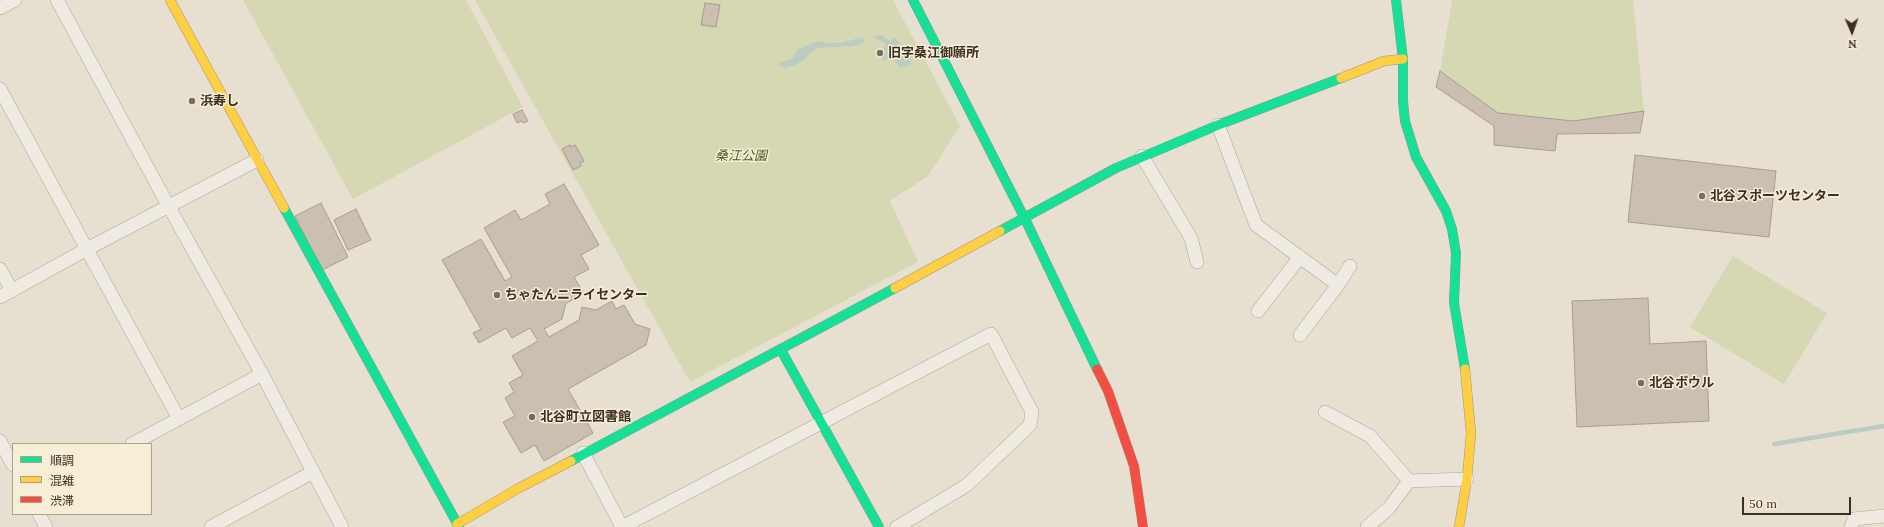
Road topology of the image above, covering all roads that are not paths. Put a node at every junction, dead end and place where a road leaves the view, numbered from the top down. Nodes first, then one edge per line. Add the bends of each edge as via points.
1 (15, 0) edge
2 (57, 0) edge
3 (170, 0) edge
4 (913, 0) edge
5 (1396, 0) edge
6 (0, 8) edge
7 (1403, 59) junction
8 (0, 89) edge
9 (1218, 125) junction
10 (1142, 156) junction
11 (258, 160) junction
12 (169, 207) junction
13 (1026, 219) junction
14 (87, 249) junction
15 (1300, 257) junction
16 (1197, 262) dead end
17 (1350, 266) dead end
18 (0, 269) edge
19 (1338, 286) junction
20 (12, 291) junction
21 (0, 297) edge
22 (1258, 311) dead end
23 (1300, 335) dead end
24 (781, 350) junction
25 (262, 374) junction
26 (1325, 412) dead end
27 (179, 419) junction
28 (823, 423) junction
29 (0, 441) edge
30 (134, 443) edge
31 (584, 453) junction
32 (12, 463) edge
33 (313, 472) junction
34 (1467, 479) junction
35 (1409, 481) junction
36 (40, 515) edge
37 (1884, 516) edge
38 (456, 526) edge
39 (46, 527) edge
40 (211, 527) edge
41 (342, 527) edge
42 (622, 527) edge
43 (879, 527) edge
44 (897, 527) edge
45 (1143, 527) edge
46 (1367, 527) edge
47 (1459, 527) edge
48 (1851, 527) edge

1 - 6 street
2 - 12 street
3 - 11 street
4 - 13 street
5 - 7 street
7 - 9 street via 1384,61
7 - 34 street via 1403,102 1410,140 1416,157 1446,211 1456,253 1454,303 1464,360 1471,433
8 - 14 street
9 - 10 street
9 - 15 street via 1256,225
10 - 13 street via 1102,175
10 - 16 street via 1191,238
11 - 12 street
11 - 38 street
12 - 14 street
12 - 25 street
13 - 24 street
13 - 45 street via 1108,391 1134,466
14 - 20 street
14 - 27 street
15 - 19 street
15 - 22 street
17 - 19 street
18 - 20 street
19 - 23 street
20 - 21 street
24 - 28 street
24 - 31 street
25 - 27 street
25 - 33 street
26 - 35 street via 1370,436
27 - 30 street
28 - 42 street
28 - 43 street
28 - 44 street via 991,334 1032,412 1030,425 967,485
29 - 32 street
31 - 38 street
31 - 42 street
33 - 40 street
33 - 41 street
34 - 35 street
34 - 47 street
35 - 46 street via 1389,508
36 - 39 street
37 - 48 street via 1854,519

